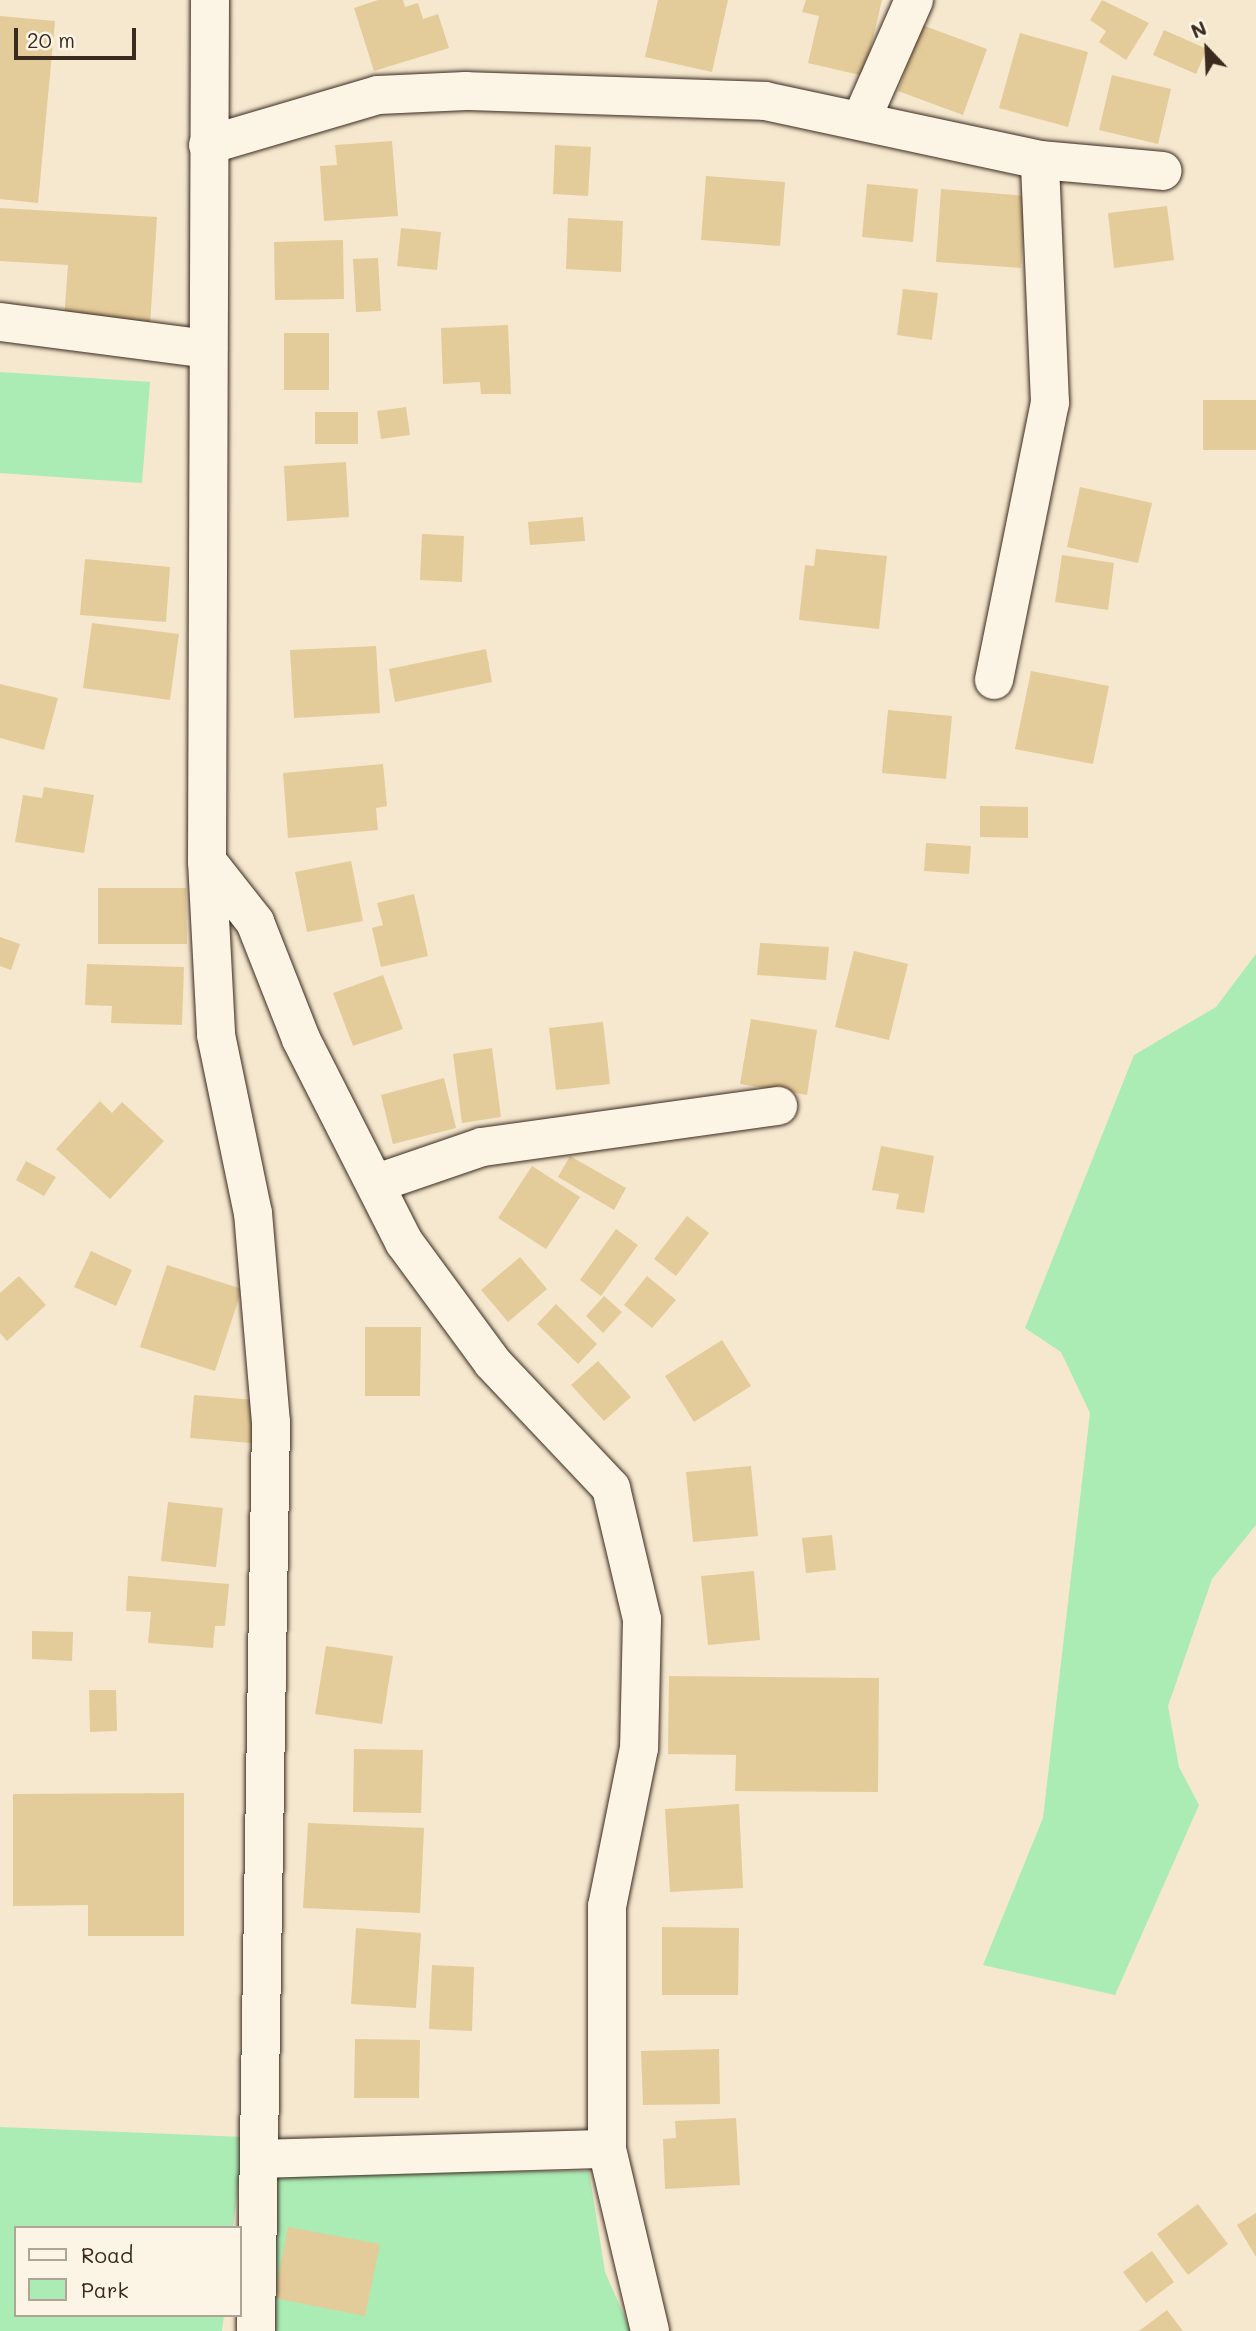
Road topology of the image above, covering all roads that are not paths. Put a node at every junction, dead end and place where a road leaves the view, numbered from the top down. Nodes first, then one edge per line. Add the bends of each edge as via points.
1 (210, 0) edge
2 (914, 0) edge
3 (862, 118) junction
4 (208, 145) junction
5 (1040, 160) junction
6 (1163, 171) dead end
7 (0, 322) edge
8 (208, 349) junction
9 (993, 680) dead end
10 (207, 861) junction
11 (778, 1106) dead end
12 (377, 1183) junction
13 (607, 2149) junction
14 (260, 2159) junction
15 (256, 2331) edge
16 (650, 2331) edge

1 - 4 street
2 - 3 street
3 - 4 street via 765,101 467,91 377,95
3 - 5 street
4 - 8 street
5 - 6 street
5 - 9 street via 1050,403
7 - 8 street
8 - 10 street
10 - 12 street via 255,922 301,1039
10 - 14 street via 216,1035 253,1213 271,1422
11 - 12 street via 482,1147
12 - 13 street via 404,1242 492,1362 611,1488 621,1527 642,1619 639,1748 607,1906
13 - 14 street
13 - 16 street
14 - 15 street

